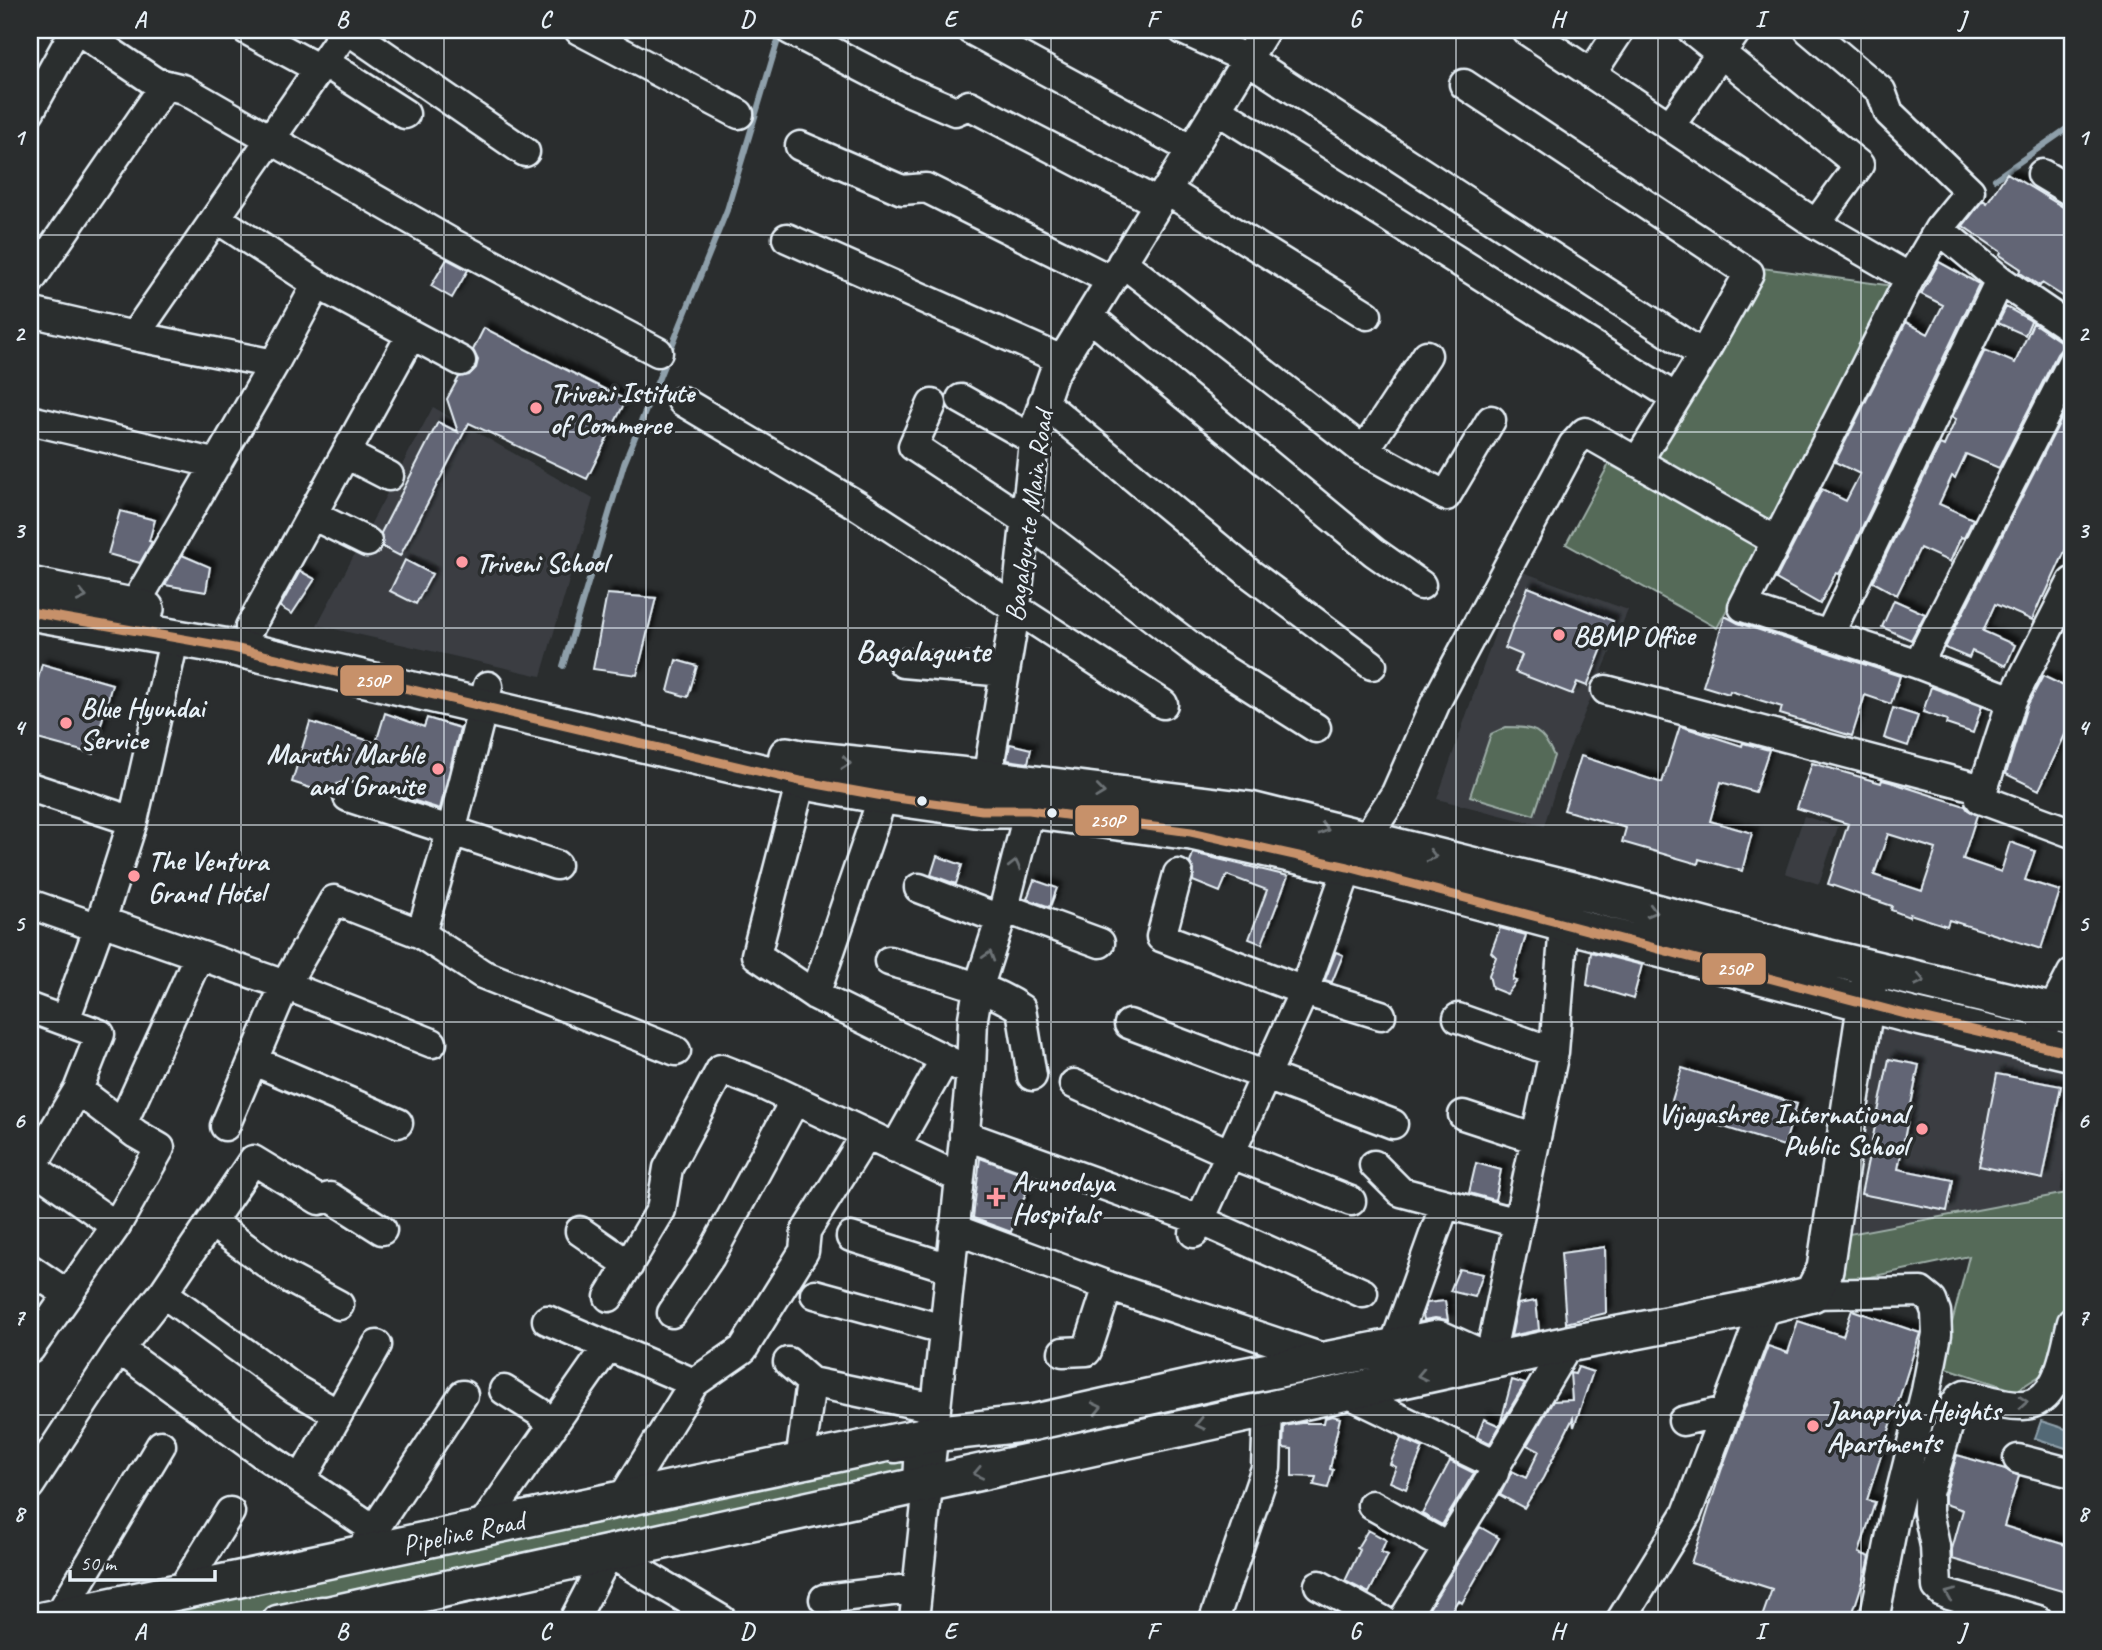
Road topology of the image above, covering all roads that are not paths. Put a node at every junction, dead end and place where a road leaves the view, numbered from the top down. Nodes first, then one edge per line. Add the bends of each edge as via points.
1 (77, 30) edge
2 (247, 30) edge
3 (347, 30) edge
4 (579, 30) edge
5 (790, 30) edge
6 (971, 30) edge
7 (1183, 30) edge
8 (1265, 30) edge
9 (1620, 30) edge
10 (1692, 30) edge
11 (1737, 30) edge
12 (1809, 30) edge
13 (1534, 32) edge
14 (1721, 53) junction
15 (1247, 59) junction
16 (321, 65) junction
17 (1591, 74) junction
18 (165, 85) junction
19 (1464, 85) dead end
20 (1216, 109) junction
21 (30, 111) edge
22 (405, 114) dead end
23 (739, 114) dead end
24 (1670, 126) junction
25 (270, 141) junction
26 (800, 146) dead end
27 (1191, 149) junction
28 (525, 152) dead end
29 (2042, 174) dead end
30 (2072, 192) edge
31 (1162, 196) junction
32 (216, 218) junction
33 (1816, 224) junction
34 (1939, 229) junction
35 (787, 238) dead end
36 (1116, 271) junction
37 (1910, 278) junction
38 (2000, 280) junction
39 (30, 281) edge
40 (317, 284) junction
41 (30, 312) edge
42 (1367, 315) dead end
43 (1089, 316) junction
44 (2072, 329) edge
45 (411, 335) junction
46 (134, 336) junction
47 (658, 352) dead end
48 (1427, 355) dead end
49 (1703, 355) junction
50 (1062, 360) junction
51 (461, 361) dead end
52 (2072, 362) edge
53 (274, 364) junction
54 (1676, 398) junction
55 (961, 399) dead end
56 (682, 401) dead end
57 (1044, 402) junction
58 (932, 404) dead end
59 (30, 420) edge
60 (1490, 420) dead end
61 (1034, 440) junction
62 (1364, 451) junction
63 (346, 454) junction
64 (1637, 462) junction
65 (217, 464) junction
66 (389, 476) dead end
67 (312, 515) junction
68 (1025, 520) junction
69 (1776, 541) junction
70 (367, 542) dead end
71 (2072, 582) edge
72 (30, 585) edge
73 (1421, 585) dead end
74 (1016, 607) junction
75 (30, 612) edge
76 (130, 618) junction
77 (250, 627) junction
78 (1829, 635) junction
79 (175, 636) junction
80 (903, 663) dead end
81 (1372, 664) dead end
82 (1918, 664) junction
83 (1005, 672) junction
84 (1606, 690) dead end
85 (486, 696) junction
86 (2012, 700) junction
87 (1163, 704) dead end
88 (1316, 729) dead end
89 (803, 770) junction
90 (30, 788) edge
91 (1983, 789) junction
92 (984, 794) junction
93 (883, 796) junction
94 (348, 797) dead end
95 (1030, 797) junction
96 (133, 821) junction
97 (451, 832) junction
98 (2072, 833) edge
99 (1357, 854) junction
100 (556, 865) dead end
101 (1178, 874) dead end
102 (919, 888) dead end
103 (30, 904) edge
104 (1002, 913) junction
105 (100, 925) junction
106 (1564, 925) junction
107 (421, 934) junction
108 (1100, 943) dead end
109 (199, 955) junction
110 (889, 961) dead end
111 (1871, 968) junction
112 (2072, 973) edge
113 (285, 985) junction
114 (978, 989) junction
115 (1304, 991) junction
116 (815, 995) junction
117 (1866, 1004) junction
118 (30, 1008) edge
119 (2062, 1013) edge
120 (1381, 1015) dead end
121 (1458, 1018) dead end
122 (65, 1020) junction
123 (1129, 1024) dead end
124 (432, 1043) dead end
125 (2036, 1044) junction
126 (676, 1051) dead end
127 (1554, 1052) junction
128 (2072, 1053) edge
129 (945, 1059) junction
130 (254, 1061) junction
131 (971, 1072) junction
132 (1265, 1075) junction
133 (1032, 1076) dead end
134 (1074, 1084) dead end
135 (78, 1090) junction
136 (795, 1100) junction
137 (1463, 1115) dead end
138 (123, 1122) junction
139 (398, 1123) dead end
140 (1392, 1124) dead end
141 (225, 1126) dead end
142 (866, 1135) junction
143 (964, 1135) junction
144 (1536, 1139) junction
145 (895, 1149) junction
146 (1229, 1153) junction
147 (31, 1165) edge
148 (1374, 1165) dead end
149 (960, 1178) junction
150 (1351, 1201) dead end
151 (1445, 1204) junction
152 (211, 1222) junction
153 (1518, 1223) junction
154 (116, 1226) junction
155 (1197, 1226) junction
156 (954, 1229) junction
157 (382, 1230) dead end
158 (580, 1231) dead end
159 (851, 1237) dead end
160 (629, 1265) junction
161 (950, 1268) junction
162 (30, 1269) edge
163 (1108, 1286) junction
164 (163, 1293) junction
165 (1363, 1293) dead end
166 (67, 1294) junction
167 (815, 1294) dead end
168 (1812, 1294) junction
169 (609, 1297) dead end
170 (339, 1305) dead end
171 (1765, 1306) junction
172 (672, 1312) dead end
173 (547, 1320) dead end
174 (2072, 1322) edge
175 (943, 1329) junction
176 (1569, 1344) junction
177 (377, 1345) dead end
178 (608, 1346) junction
179 (1394, 1346) junction
180 (30, 1349) edge
181 (118, 1349) junction
182 (1063, 1352) dead end
183 (1330, 1361) junction
184 (1489, 1361) junction
185 (788, 1362) dead end
186 (811, 1382) junction
187 (694, 1383) junction
188 (504, 1390) dead end
189 (1345, 1392) junction
190 (463, 1395) dead end
191 (1268, 1409) junction
192 (1725, 1411) junction
193 (338, 1414) junction
194 (934, 1421) junction
195 (1684, 1421) dead end
196 (552, 1426) junction
197 (161, 1445) dead end
198 (2018, 1459) dead end
199 (800, 1462) junction
200 (1496, 1465) junction
201 (2072, 1473) edge
202 (302, 1480) junction
203 (928, 1484) junction
204 (30, 1485) edge
205 (622, 1499) junction
206 (1372, 1505) dead end
207 (230, 1512) dead end
208 (481, 1528) junction
209 (366, 1542) junction
210 (1447, 1547) junction
211 (609, 1553) junction
212 (1319, 1585) dead end
213 (917, 1588) junction
214 (181, 1591) junction
215 (824, 1599) dead end
216 (380, 1603) junction
217 (321, 1618) edge
218 (63, 1619) edge
219 (277, 1620) edge
220 (412, 1620) edge
221 (574, 1620) edge
222 (722, 1620) edge
223 (914, 1620) edge
224 (1214, 1620) edge
225 (1382, 1620) edge
226 (1403, 1620) edge
227 (1621, 1620) edge
228 (1874, 1620) edge
229 (2038, 1620) edge

1 - 18 street
1 - 21 street
2 - 16 street
3 - 16 street
3 - 28 street
4 - 23 street
5 - 31 street via 908,91 955,111 970,105
6 - 27 street
7 - 15 street
8 - 15 street, Bagalgunte Main Road
9 - 17 street
10 - 14 street
11 - 14 street
12 - 34 street via 1881,90 1889,113 1970,191
13 - 17 street
14 - 24 street
14 - 33 street via 1859,165
15 - 20 street, Bagalgunte Main Road
15 - 49 street
16 - 22 street
16 - 25 street
17 - 24 street
18 - 25 street via 183,89
18 - 39 street
19 - 49 street via 1749,274
20 - 27 street, Bagalgunte Main Road
20 - 54 street
24 - 33 street
25 - 32 street
25 - 47 street
26 - 36 street via 902,190 926,188
27 - 31 street, Bagalgunte Main Road
29 - 30 street
31 - 36 street, Bagalgunte Main Road
31 - 42 street
32 - 40 street
32 - 46 street
33 - 37 street
34 - 37 street
34 - 38 street
35 - 50 street
36 - 43 street, Bagalgunte Main Road
36 - 62 street
37 - 69 street
38 - 44 street
38 - 78 street
40 - 45 street
40 - 53 street
41 - 46 street
43 - 50 street, Bagalgunte Main Road
43 - 73 street via 1374,552
45 - 51 street
45 - 63 street
46 - 53 street
48 - 62 street
49 - 54 street
50 - 57 street, Bagalgunte Main Road
52 - 82 street
53 - 65 street
54 - 64 street
55 - 61 street
56 - 74 street
57 - 61 street, Bagalgunte Main Road
57 - 81 street via 1249,573
58 - 68 street via 913,446
59 - 65 street
60 - 62 street via 1446,496
61 - 68 street, Bagalgunte Main Road
63 - 66 street
63 - 67 street
64 - 69 street
64 - 99 street via 1585,432 1573,445 1436,702 1396,793
65 - 76 street
67 - 70 street
67 - 77 street
68 - 74 street, Bagalgunte Main Road
68 - 88 street via 1210,661
69 - 78 street via 1743,607
71 - 86 street
72 -> 76 main road
74 - 83 street, Bagalgunte Main Road
74 - 87 street
75 - 76 main road
76 - 77 main road
76 - 79 main road
77 - 85 main road
78 - 82 street
79 - 85 main road
79 - 96 street
80 - 83 street
82 - 86 street
83 - 92 street, Bagalgunte Main Road
84 - 91 street
85 - 89 main road
85 - 97 street
86 - 91 street
89 -> 92 main road
89 - 93 main road
89 - 116 street via 756,955
90 - 96 street
91 - 98 street via 1980,799
92 - 93 main road
92 - 95 main road
93 - 116 street
94 - 97 street
95 - 99 main road via 1250,810
104 -> 95 street
96 - 105 street
97 - 100 street
97 - 107 street
99 - 106 main road
99 -> 111 main road via 1596,896
99 - 115 street
101 - 115 street via 1161,937
102 - 104 street
103 - 105 street
104 - 108 street
114 -> 104 street
105 - 109 street
105 - 122 street
106 - 117 main road
106 - 127 street
107 - 113 street via 334,900
107 - 126 street via 482,974
109 - 113 street
109 - 138 street
110 - 114 street
111 - 117 main road
111 -> 119 main road
112 - 119 street
113 - 124 street
113 - 130 street
114 - 131 street
114 - 133 street via 1021,1009
115 - 120 street
115 - 132 street
116 - 129 street
117 - 125 main road
117 - 168 main road via 1825,1269
118 - 122 street
119 - 125 street
121 - 127 street
122 - 135 street via 100,1034
123 - 132 street
125 - 128 main road
127 - 144 street
129 - 131 street
129 - 145 street
130 - 139 street
130 - 141 street
131 - 143 street
132 - 140 street
132 - 146 street
134 - 146 street
135 - 138 street
135 - 147 street
136 - 142 street
136 - 160 street via 721,1069 668,1168 662,1210
136 - 172 street via 710,1257
137 - 144 street
138 - 154 street via 160,1149
142 - 145 street
142 - 187 street via 806,1231 804,1251 743,1349
143 - 149 street
143 - 155 street
144 - 153 street
145 - 149 street
146 - 150 street
146 - 155 street
147 - 154 street
148 - 151 street via 1401,1192
149 - 156 street
151 - 153 street
151 - 179 street
152 - 157 street via 253,1160 319,1200 330,1197
152 - 164 street
152 - 170 street via 281,1274
153 - 184 street
154 - 166 street
155 - 165 street
156 - 161 street
156 - 163 street
158 - 160 street
159 - 161 street
160 - 169 street
161 - 175 street
162 - 166 street
163 - 182 street via 1087,1351
163 - 183 street
164 - 181 street
164 - 193 street via 295,1389
166 - 180 street
167 - 175 street
168 - 171 main road, Pipeline Road
168 - 228 street via 1921,1292 1933,1301 1936,1312 1937,1334 1926,1391
171 - 176 main road, Pipeline Road
171 - 192 street
173 - 178 street
229 -> 174 street via 1949,1595 1937,1587 1928,1493 1960,1397 1965,1394 2022,1405 2048,1393
175 - 194 street
176 - 184 main road, Pipeline Road
176 - 200 street
177 - 193 street
178 - 187 street
178 - 196 street
179 - 183 main road, Pipeline Road
179 - 184 main road, Pipeline Road via 1438,1338
181 - 202 street
181 - 204 street
194 -> 183 main road, Pipeline Road via 1031,1423
184 -> 189 main road, Pipeline Road
185 - 186 street
186 - 194 street
186 - 199 street
187 - 205 street
188 - 196 street
189 - 191 main road, Pipeline Road
189 - 200 street
190 - 209 street
191 -> 203 main road, Pipeline Road
191 - 224 street via 1266,1468
192 - 195 street
192 - 227 street via 1687,1513
193 - 202 street
194 - 199 main road, Pipeline Road via 884,1444
194 - 203 street
196 - 208 street
197 - 218 street
198 - 201 street
199 - 205 main road, Pipeline Road
200 - 210 street
202 - 209 street
203 - 211 main road, Pipeline Road
203 - 213 street
205 - 208 main road, Pipeline Road
206 - 210 street
207 - 214 street
208 - 209 main road, Pipeline Road
209 - 214 main road, Pipeline Road
210 - 226 street
211 - 216 main road, Pipeline Road
211 - 221 street
211 - 222 street
212 - 225 street
213 - 215 street
213 - 223 street
214 - 218 main road, Pipeline Road
216 - 217 main road, Pipeline Road
216 - 220 street
218 - 219 street via 920,1443 918,1483

